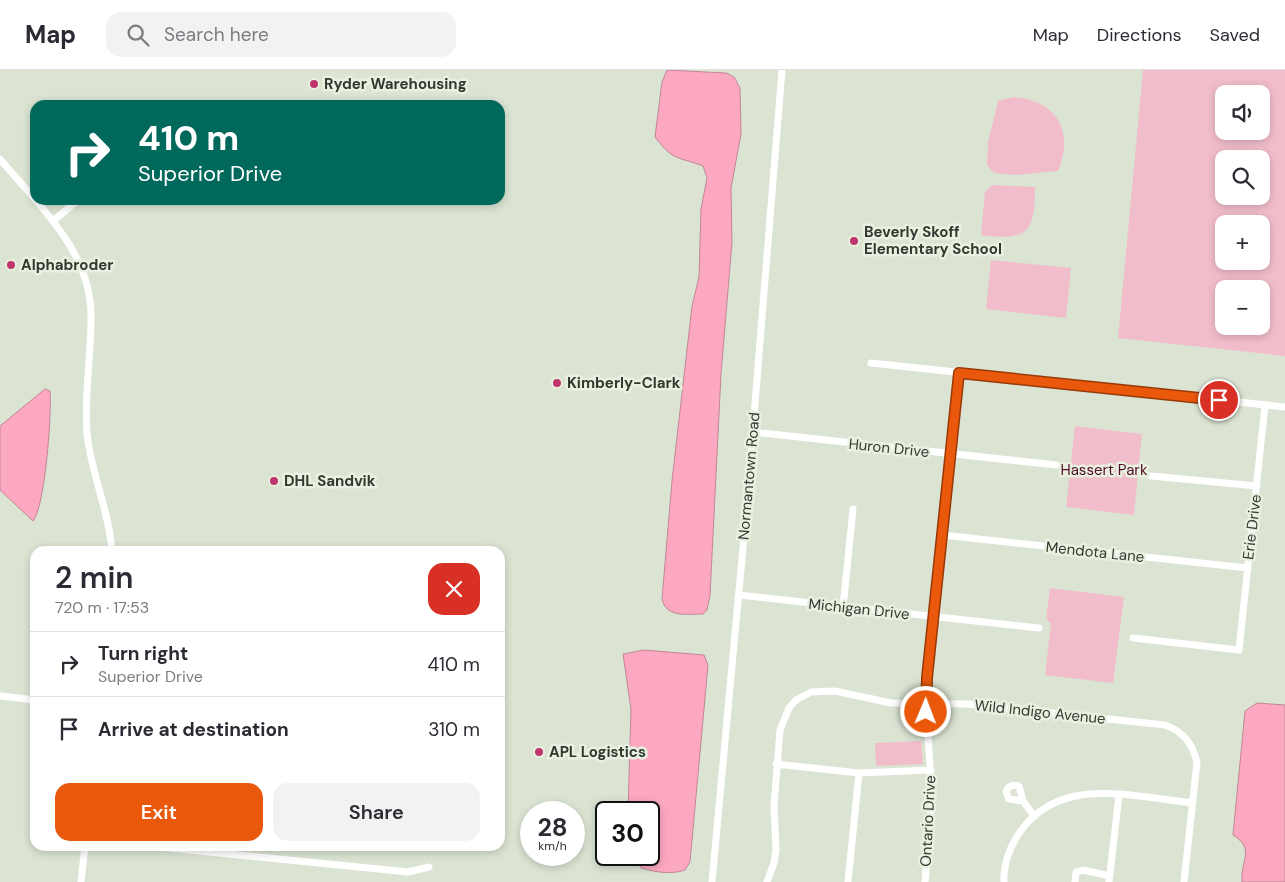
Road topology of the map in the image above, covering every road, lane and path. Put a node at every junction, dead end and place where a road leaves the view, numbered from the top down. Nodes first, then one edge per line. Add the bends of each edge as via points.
1 (782, 70) edge
2 (0, 159) edge
3 (30, 194) edge
4 (39, 205) edge
5 (72, 205) edge
6 (53, 221) junction
7 (871, 363) dead end
8 (959, 373) junction
9 (1265, 405) junction
10 (1285, 407) edge
11 (753, 432) junction
12 (950, 454) junction
13 (1056, 465) dead end
14 (1151, 476) dead end
15 (1257, 486) junction
16 (854, 509) dead end
17 (942, 535) junction
18 (112, 546) edge
19 (1248, 568) junction
20 (739, 595) junction
21 (843, 607) junction
22 (933, 617) junction
23 (1039, 628) dead end
24 (1133, 638) dead end
25 (0, 696) edge
26 (30, 699) edge
27 (926, 705) junction
28 (776, 764) junction
29 (931, 770) junction
30 (859, 773) junction
31 (1119, 795) junction
32 (1023, 801) dead end
33 (1193, 803) junction
34 (1034, 816) junction
35 (84, 851) edge
36 (199, 851) edge
37 (429, 867) dead end
38 (1110, 879) edge
39 (81, 882) edge
40 (712, 882) edge
41 (767, 882) edge
42 (848, 882) edge
43 (925, 882) edge
44 (1004, 882) edge
45 (1075, 882) edge
46 (1184, 882) edge

1 - 11 street, Normantown Road
2 - 3 street
4 - 6 street
5 - 6 street
6 - 18 street via 71,244 90,302 87,435 91,462 110,526
7 - 8 street
8 - 9 street
8 - 12 street, Ontario Drive
9 - 10 street
9 - 15 street, Erie Drive
11 - 12 street, Huron Drive
11 - 20 street, Normantown Road
12 - 13 street, Huron Drive
12 - 17 street, Ontario Drive
14 - 15 street
15 - 19 street, Erie Drive
16 - 21 street
17 - 19 street, Mendota Lane
17 - 22 street, Ontario Drive
19 - 24 street, Erie Drive via 1239,650
20 - 21 street, Michigan Drive
20 - 40 street, Normantown Road
21 - 22 street, Michigan Drive
22 - 23 street, Michigan Drive
22 - 27 street, Ontario Drive
25 - 26 street
27 - 28 street, Wild Indigo Avenue via 891,703 836,690 811,692 788,708 782,724
27 - 29 street, Ontario Drive
27 - 33 street, Wild Indigo Avenue via 966,704 1166,725 1182,734 1194,750
28 - 30 street
28 - 41 street via 776,850
29 - 30 street
29 - 43 street, Ontario Drive
30 - 42 street
31 - 33 street
31 - 34 street via 1097,793 1064,797
31 - 38 street
32 - 34 street
33 - 46 street, Wild Indigo Avenue
34 - 44 street via 1010,850
35 - 39 street
36 - 37 street via 408,872
38 - 45 street via 1082,870 1076,872

